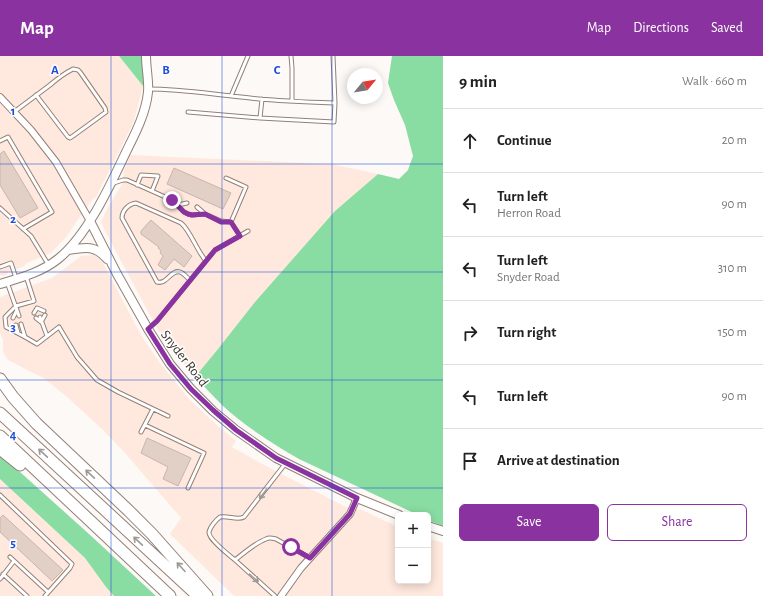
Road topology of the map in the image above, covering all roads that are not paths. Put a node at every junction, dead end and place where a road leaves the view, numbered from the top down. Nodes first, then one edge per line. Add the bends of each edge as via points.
1 (146, 56) edge
2 (248, 56) edge
3 (291, 56) edge
4 (333, 56) edge
5 (148, 89) junction
6 (36, 94) junction
7 (231, 96) junction
8 (0, 97) edge
9 (262, 99) junction
10 (292, 101) junction
11 (335, 103) junction
12 (14, 112) junction
13 (188, 112) dead end
14 (260, 118) junction
15 (0, 141) edge
16 (226, 178) dead end
17 (110, 184) junction
18 (136, 184) junction
19 (152, 191) junction
20 (187, 203) dead end
21 (178, 205) junction
22 (197, 207) dead end
23 (0, 208) edge
24 (205, 214) junction
25 (90, 221) junction
26 (231, 222) junction
27 (23, 229) junction
28 (248, 231) dead end
29 (240, 236) junction
30 (68, 250) junction
31 (206, 261) junction
32 (49, 266) junction
33 (113, 266) junction
34 (0, 267) edge
35 (26, 276) junction
36 (16, 279) junction
37 (190, 280) junction
38 (3, 283) edge
39 (34, 301) junction
40 (16, 308) junction
41 (37, 310) junction
42 (44, 310) dead end
43 (34, 313) dead end
44 (45, 315) dead end
45 (19, 316) dead end
46 (40, 317) dead end
47 (14, 318) dead end
48 (36, 318) dead end
49 (42, 322) junction
50 (21, 324) dead end
51 (16, 325) dead end
52 (148, 329) junction
53 (18, 333) junction
54 (47, 336) junction
55 (26, 337) junction
56 (0, 379) edge
57 (153, 409) junction
58 (0, 413) edge
59 (168, 416) dead end
60 (145, 425) junction
61 (141, 432) dead end
62 (0, 436) edge
63 (0, 449) edge
64 (286, 463) junction
65 (188, 488) dead end
66 (0, 495) edge
67 (357, 498) junction
68 (395, 513) edge
69 (86, 518) junction
70 (431, 527) edge
71 (443, 531) edge
72 (10, 557) dead end
73 (310, 558) junction
74 (235, 560) junction
75 (14, 561) junction
76 (3, 574) junction
77 (0, 579) edge
78 (48, 592) junction
79 (27, 596) edge
80 (44, 596) edge
81 (170, 596) edge
82 (198, 596) edge
83 (207, 596) edge
84 (275, 596) edge
85 (281, 596) edge

1 - 5 street
2 - 7 lane
3 - 10 lane
4 - 11 lane
5 - 7 lane
5 - 17 street via 137,130
6 - 6 lane via 75,69 80,72 106,112 70,138
6 - 12 lane
7 - 9 lane
8 - 12 street, Snyder Road
9 - 10 lane
9 - 14 lane
10 - 11 lane
11 - 14 lane via 334,122
12 - 25 street, Snyder Road via 56,162
13 - 14 lane
15 - 27 lane via 8,137 52,212
16 - 26 lane via 246,188
17 - 18 lane via 123,180
17 - 25 street
18 - 19 lane
18 - 19 lane via 142,175 158,176
19 - 21 lane
20 - 21 lane
21 - 24 lane via 188,214
22 - 24 lane
23 - 27 lane
24 - 26 lane via 221,222
25 - 30 street
25 - 33 street, Snyder Road
26 - 29 lane
27 - 32 lane via 31,236
28 - 29 lane
29 - 31 lane via 215,250
30 - 32 street
30 - 33 street via 92,248
31 - 37 lane
31 - 37 lane via 184,225 136,203 127,206 122,218 157,282 163,282 176,272 182,273
32 - 35 street
33 - 52 street, Snyder Road
34 - 36 lane via 11,263
35 - 36 street
35 - 39 lane
36 - 38 street
37 - 52 lane
38 - 40 lane
39 - 40 lane
39 - 41 lane
40 - 45 lane
40 - 47 lane
40 - 53 lane via 5,317 6,328
41 - 42 lane
41 - 43 lane
44 - 49 lane
46 - 49 lane
48 - 49 lane
49 - 54 lane
50 - 55 lane
51 - 53 lane
52 - 64 street, Snyder Road via 170,364 191,389 236,430
53 - 55 lane
54 - 55 lane via 36,344
54 - 57 lane via 59,327 77,357 97,380
83 -> 56 highway via 152,534 36,423
57 - 59 lane
57 - 60 lane
82 -> 58 highway
60 - 61 lane
60 - 65 lane via 204,452
62 - 69 highway
63 - 69 highway
64 - 67 street, Snyder Road
64 -> 74 lane via 244,517 220,517 210,529 211,538
66 - 78 lane via 72,564
67 - 68 street, Snyder Road
67 - 73 street via 350,514
69 - 81 highway
70 - 71 street
72 - 75 lane
73 - 74 lane via 276,539 266,538
73 - 85 street
74 -> 84 lane
75 - 76 lane
75 - 78 lane
76 - 77 lane
76 - 79 lane
78 - 80 lane

